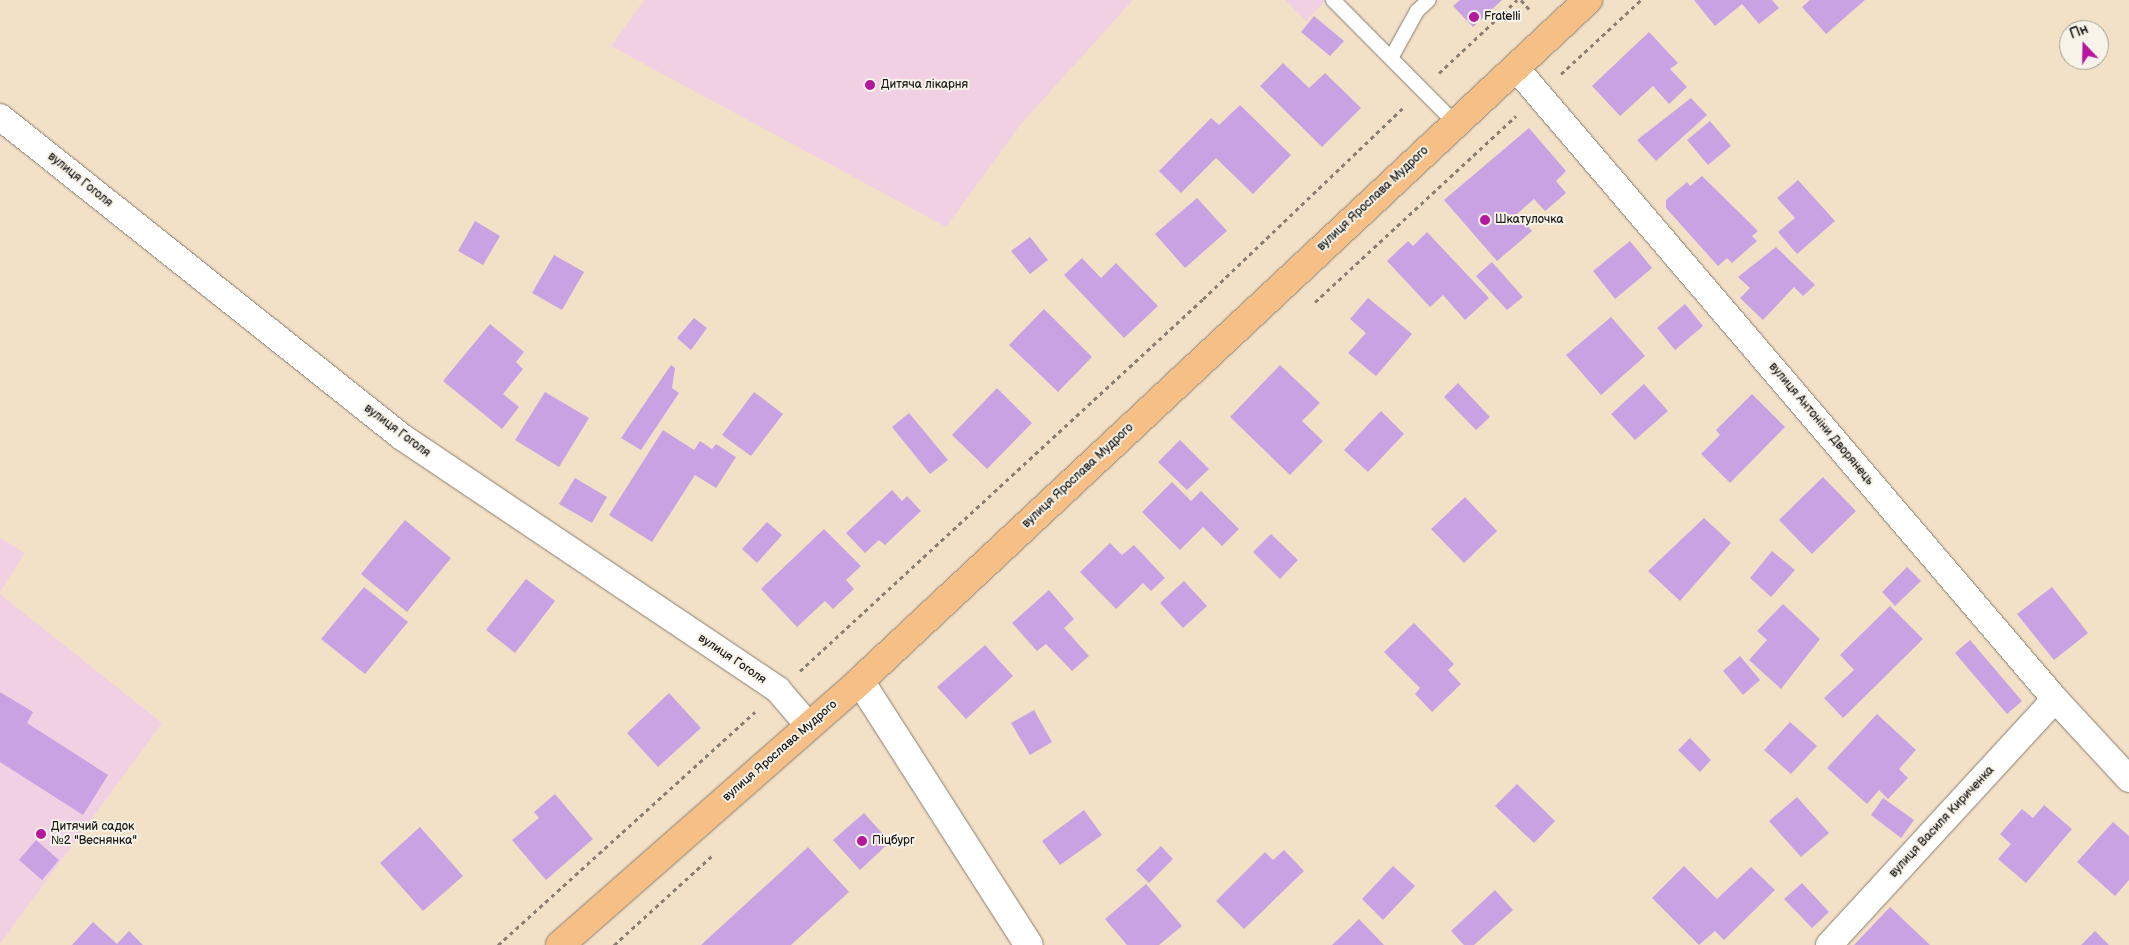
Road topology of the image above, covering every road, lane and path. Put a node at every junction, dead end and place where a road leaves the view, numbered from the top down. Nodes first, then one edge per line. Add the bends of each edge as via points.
1 (1333, 0) edge
2 (1429, 0) edge
3 (1517, 0) edge
4 (1521, 0) edge
5 (1588, 0) edge
6 (1532, 12) dead end
7 (1391, 58) junction
8 (1515, 67) junction
9 (1421, 90) junction
10 (0, 116) edge
11 (1455, 123) junction
12 (860, 680) junction
13 (778, 690) junction
14 (2055, 699) junction
15 (808, 725) junction
16 (2129, 779) edge
17 (498, 945) edge
18 (560, 945) edge
19 (1029, 945) edge
20 (1829, 945) edge

1 - 7 lane
2 - 7 lane via 1417,11
3 - 9 path
4 - 6 path
5 - 8 main road, вулиця Ярослава Мудрого
7 - 9 lane
8 - 11 main road, вулиця Ярослава Мудрого
8 - 14 street, вулиця Антоніни Дворянець
9 - 11 lane
9 - 13 path via 1203,300
10 - 13 street, вулиця Гоголя via 402,437
11 - 12 main road, вулиця Ярослава Мудрого
12 - 15 main road, вулиця Ярослава Мудрого
12 - 19 street
13 - 15 street, вулиця Гоголя
13 - 17 path
14 - 16 street, вулиця Антоніни Дворянець
14 - 20 street, вулиця Василя Кириченка
15 - 18 main road, вулиця Ярослава Мудрого

